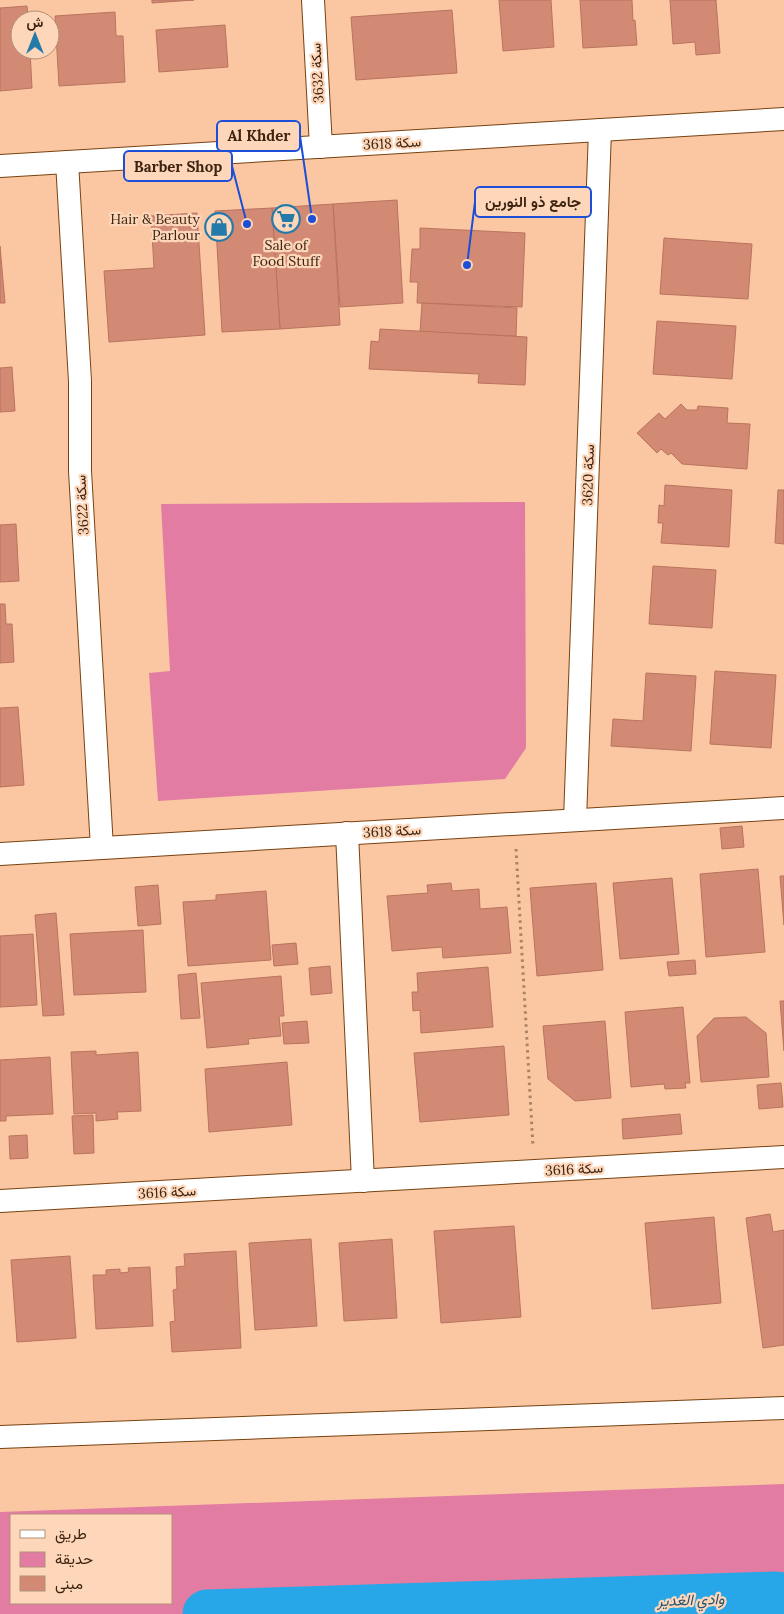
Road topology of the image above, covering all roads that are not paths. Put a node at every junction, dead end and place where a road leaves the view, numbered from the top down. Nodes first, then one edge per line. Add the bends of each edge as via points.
1 (313, 0) edge
2 (784, 119) edge
3 (600, 130) junction
4 (321, 147) junction
5 (66, 162) junction
6 (0, 166) edge
7 (784, 808) edge
8 (574, 820) junction
9 (347, 834) junction
10 (102, 848) junction
11 (0, 854) edge
12 (784, 1158) edge
13 (363, 1181) junction
14 (0, 1201) edge
15 (784, 1408) edge
16 (0, 1437) edge

1 - 4 street, سكة 3632
2 - 3 street, سكة 3618
3 - 4 street, سكة 3618
3 - 8 street, سكة 3620
4 - 5 street, سكة 3618
5 - 6 street, سكة 3618
5 - 10 street, سكة 3622 via 80,381 81,481
7 - 8 street, سكة 3618
8 - 9 street, سكة 3618
9 - 10 street, سكة 3618
9 - 13 street
10 - 11 street, سكة 3618
12 - 13 street, سكة 3616
13 - 14 street, سكة 3616
15 - 16 street

